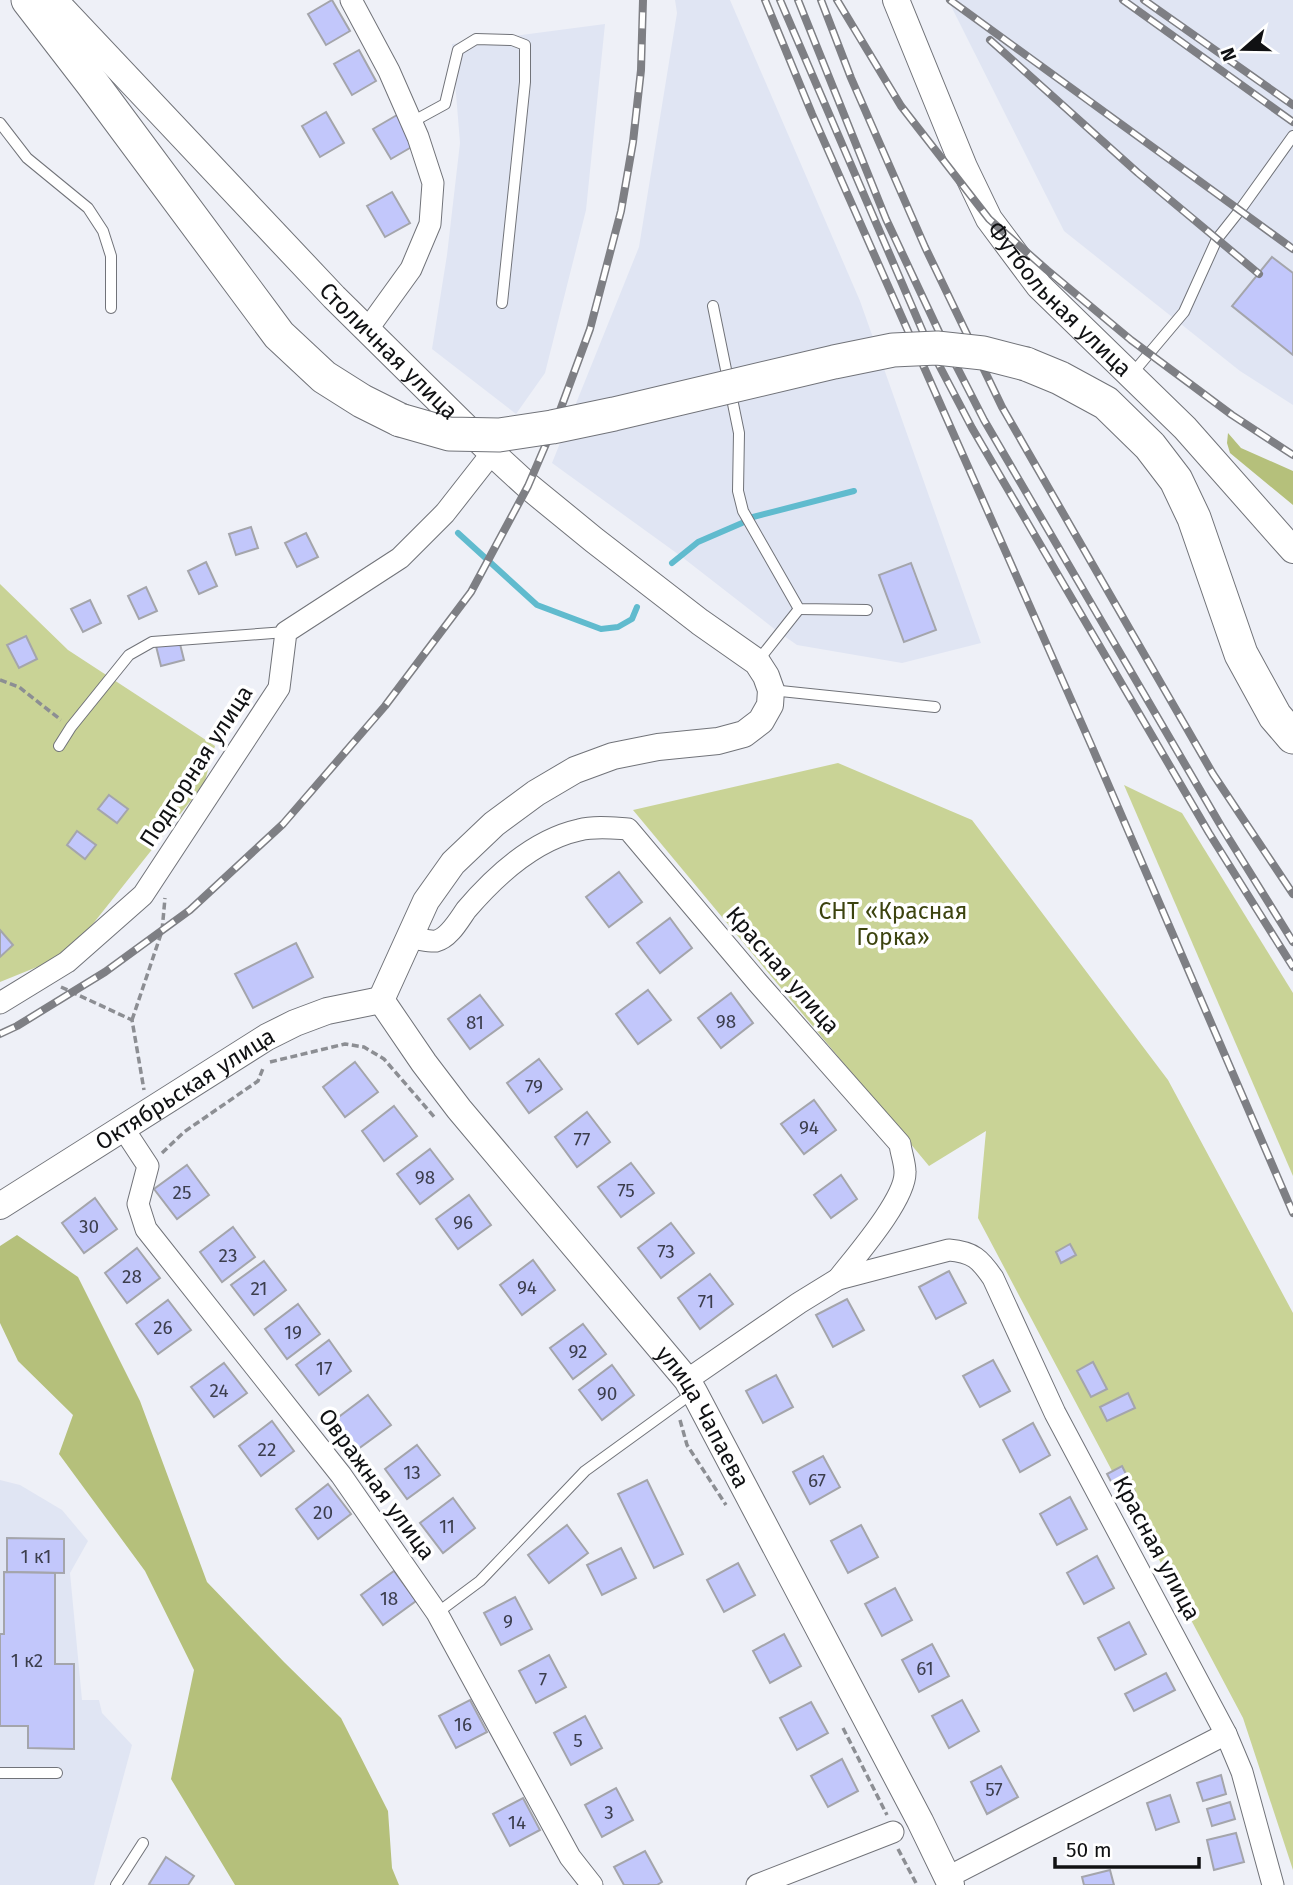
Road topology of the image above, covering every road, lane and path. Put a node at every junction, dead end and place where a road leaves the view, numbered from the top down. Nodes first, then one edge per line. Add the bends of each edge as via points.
1 (28, 0) edge
2 (54, 0) edge
3 (351, 0) edge
4 (896, 0) edge
5 (412, 122) junction
6 (0, 123) edge
7 (1293, 136) edge
8 (502, 303) dead end
9 (713, 306) dead end
10 (111, 308) dead end
11 (367, 330) junction
12 (1130, 375) junction
13 (492, 453) junction
14 (1293, 550) edge
15 (799, 609) junction
16 (867, 610) dead end
17 (286, 632) junction
18 (757, 662) junction
19 (0, 680) edge
20 (771, 690) junction
21 (935, 708) dead end
22 (71, 727) junction
23 (1293, 737) edge
24 (59, 746) dead end
25 (166, 892) dead end
26 (410, 938) junction
27 (43, 977) junction
28 (382, 1000) junction
29 (0, 1003) edge
30 (132, 1020) junction
31 (148, 1113) junction
32 (439, 1123) dead end
33 (123, 1128) junction
34 (148, 1166) junction
35 (0, 1206) edge
36 (838, 1279) junction
37 (686, 1392) junction
38 (731, 1512) dead end
39 (437, 1613) junction
40 (838, 1717) dead end
41 (1226, 1734) junction
42 (0, 1773) edge
43 (57, 1773) dead end
44 (893, 1832) junction
45 (143, 1843) dead end
46 (949, 1881) edge
47 (116, 1885) edge
48 (592, 1885) edge
49 (757, 1885) edge
50 (917, 1885) edge
51 (1273, 1885) edge

1 - 23 main road, bridge via 279,335 324,377 400,419 449,433 499,435 614,414 893,350 937,348 1026,364 1106,403 1150,446 1176,480 1194,518 1241,654 1275,716
2 - 11 street, Столичная улица
3 - 5 street
4 - 12 street, Футбольная улица via 989,219 1039,286
5 - 8 lane via 445,104 458,50 476,39 525,45 526,82
5 - 11 street via 433,183 430,224 411,269
6 - 10 lane via 27,158 88,208 103,231 111,256
7 - 12 lane via 1217,239 1184,312
9 - 15 lane via 739,433 738,491 743,511
11 - 13 street, Столичная улица
12 - 14 street, Футбольная улица via 1185,428
13 - 17 street via 445,513 400,558
13 - 18 street, Столичная улица via 594,540
15 - 16 lane
15 - 18 lane
17 - 22 lane via 152,642 129,655
17 - 27 street, Подгорная улица via 279,688 143,895 68,962
18 - 20 street
19 - 22 path via 19,687
20 - 21 lane
20 - 26 street via 770,705 761,721 744,734 613,756 575,770 536,793 453,863 426,901
22 - 24 lane
25 - 30 path via 162,931
26 - 28 street
26 - 36 street, Красная улица via 437,941 448,934 489,885 553,838 580,829 628,829 900,1144 906,1174 899,1193
27 - 29 street, Подгорная улица
27 - 30 path
28 - 31 street, Октябрьская улица via 295,1023
28 - 37 street, улица Чапаева via 459,1110
30 - 31 path
31 - 33 street, Октябрьская улица
32 - 34 path via 384,1059 364,1047 345,1044 265,1064 258,1081 184,1132
33 - 34 street
33 - 35 street, Октябрьская улица
34 - 39 street, Овражная улица via 138,1204 146,1229 341,1475
36 - 37 street via 799,1303
36 - 41 street, Красная улица via 949,1250 966,1251 983,1263 1055,1413
37 - 38 path via 687,1445
37 - 39 lane via 585,1471 480,1581
37 - 46 street, улица Чапаева
39 - 48 street, Овражная улица via 570,1857
40 - 44 path
41 - 46 street
41 - 51 street, Красная улица via 1242,1772
42 - 43 lane
44 - 49 street
44 - 50 path
45 - 47 lane

